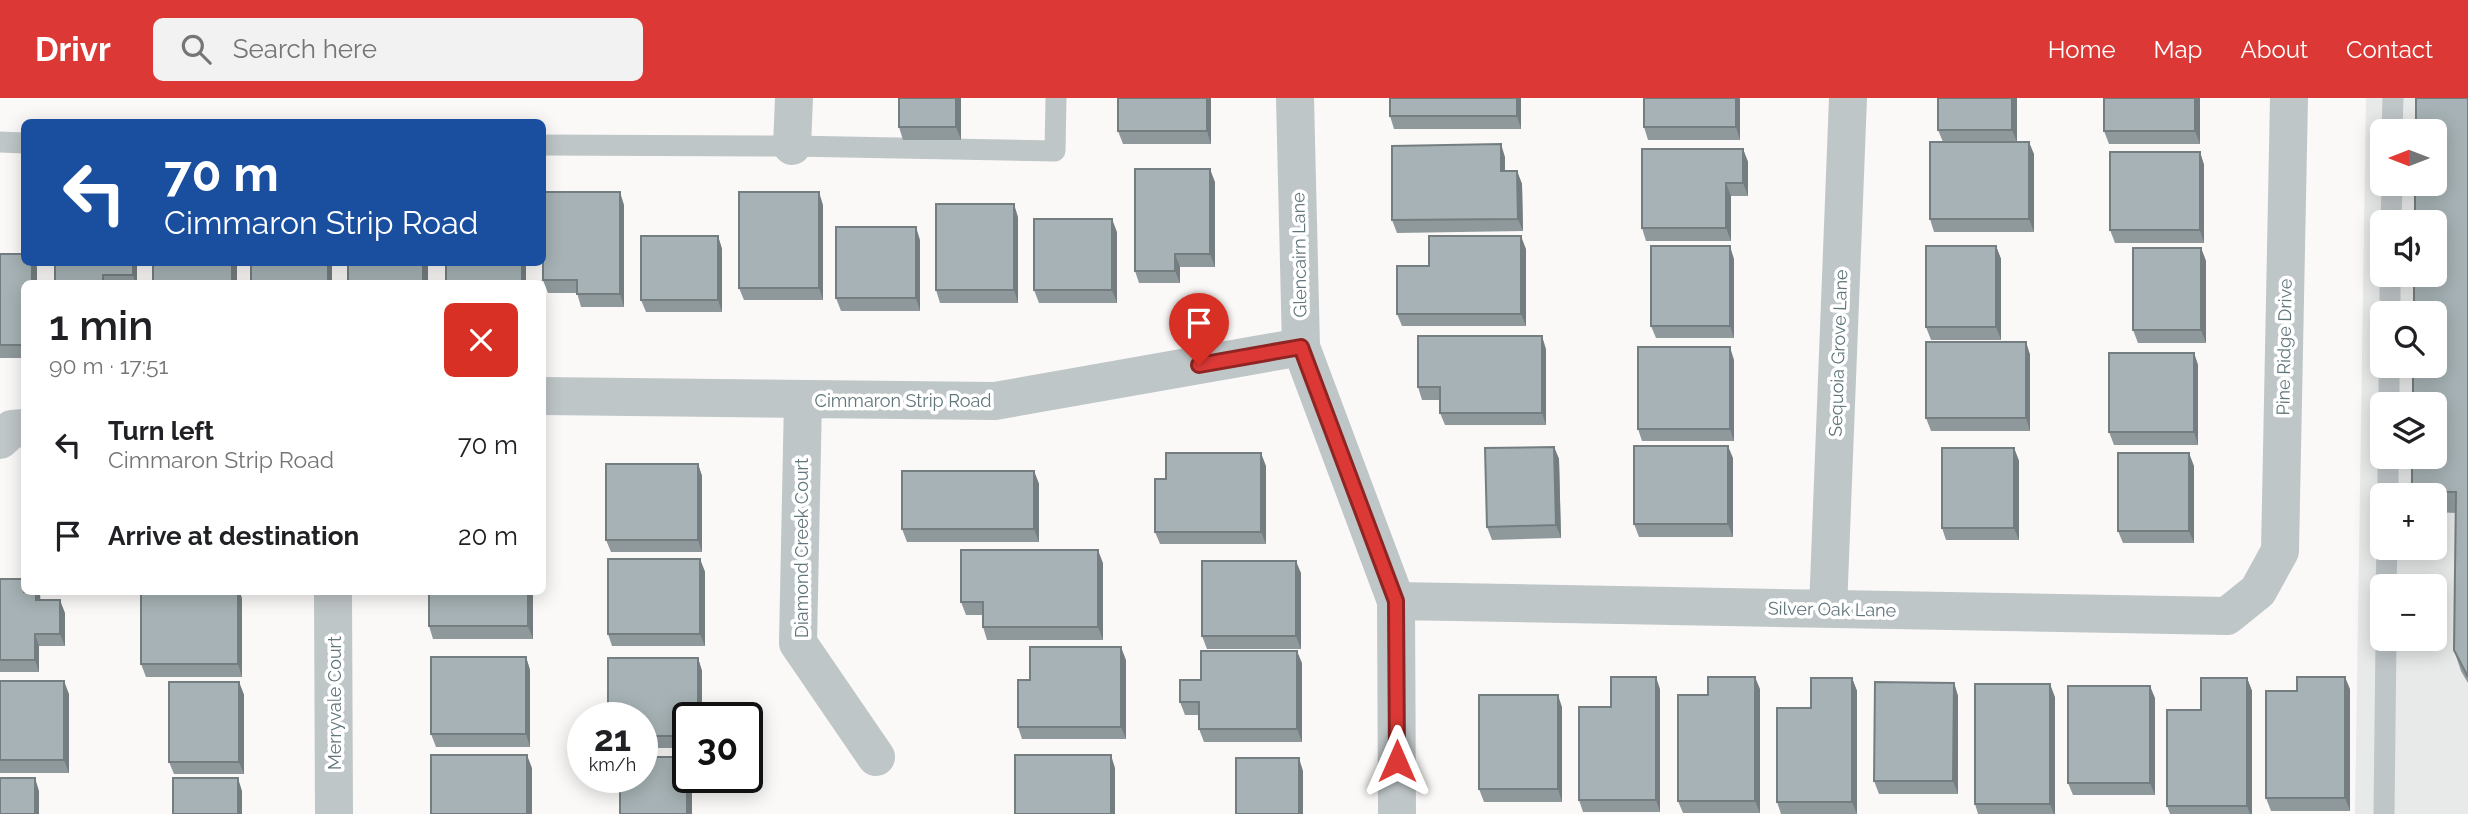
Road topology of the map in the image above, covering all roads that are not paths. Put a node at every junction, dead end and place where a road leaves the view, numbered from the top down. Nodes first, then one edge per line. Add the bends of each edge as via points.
1 (794, 98) edge
2 (1056, 98) edge
3 (1295, 98) edge
4 (1848, 98) edge
5 (2289, 98) edge
6 (2393, 98) edge
7 (2392, 119) edge
8 (0, 142) edge
9 (21, 143) edge
10 (546, 145) edge
11 (792, 146) junction
12 (1301, 347) junction
13 (546, 396) edge
14 (803, 399) junction
15 (21, 428) edge
16 (0, 439) edge
17 (2258, 591) joint
18 (333, 595) edge
19 (1396, 601) junction
20 (1828, 609) junction
21 (2386, 651) edge
22 (876, 757) dead end
23 (334, 814) edge
24 (1397, 814) edge
25 (2384, 814) edge

1 - 11 street
2 - 11 lane via 1055,151
3 - 12 street, Glencairn Lane
4 - 20 street, Sequoia Grove Lane
5 - 17 street, Pine Ridge Drive via 2280,551
6 - 7 lane
8 - 9 lane
10 - 11 lane
12 - 14 street, Cimmaron Strip Road via 995,401
12 - 19 street, Glencairn Lane
13 - 14 street, Cimmaron Strip Road
14 - 22 street, Diamond Creek Court via 799,643
15 - 16 street
17 - 20 street, Silver Oak Lane via 2227,616
18 - 23 street, Merryvale Court
19 - 20 street, Silver Oak Lane
19 - 24 street, Glencairn Lane
21 - 25 lane

